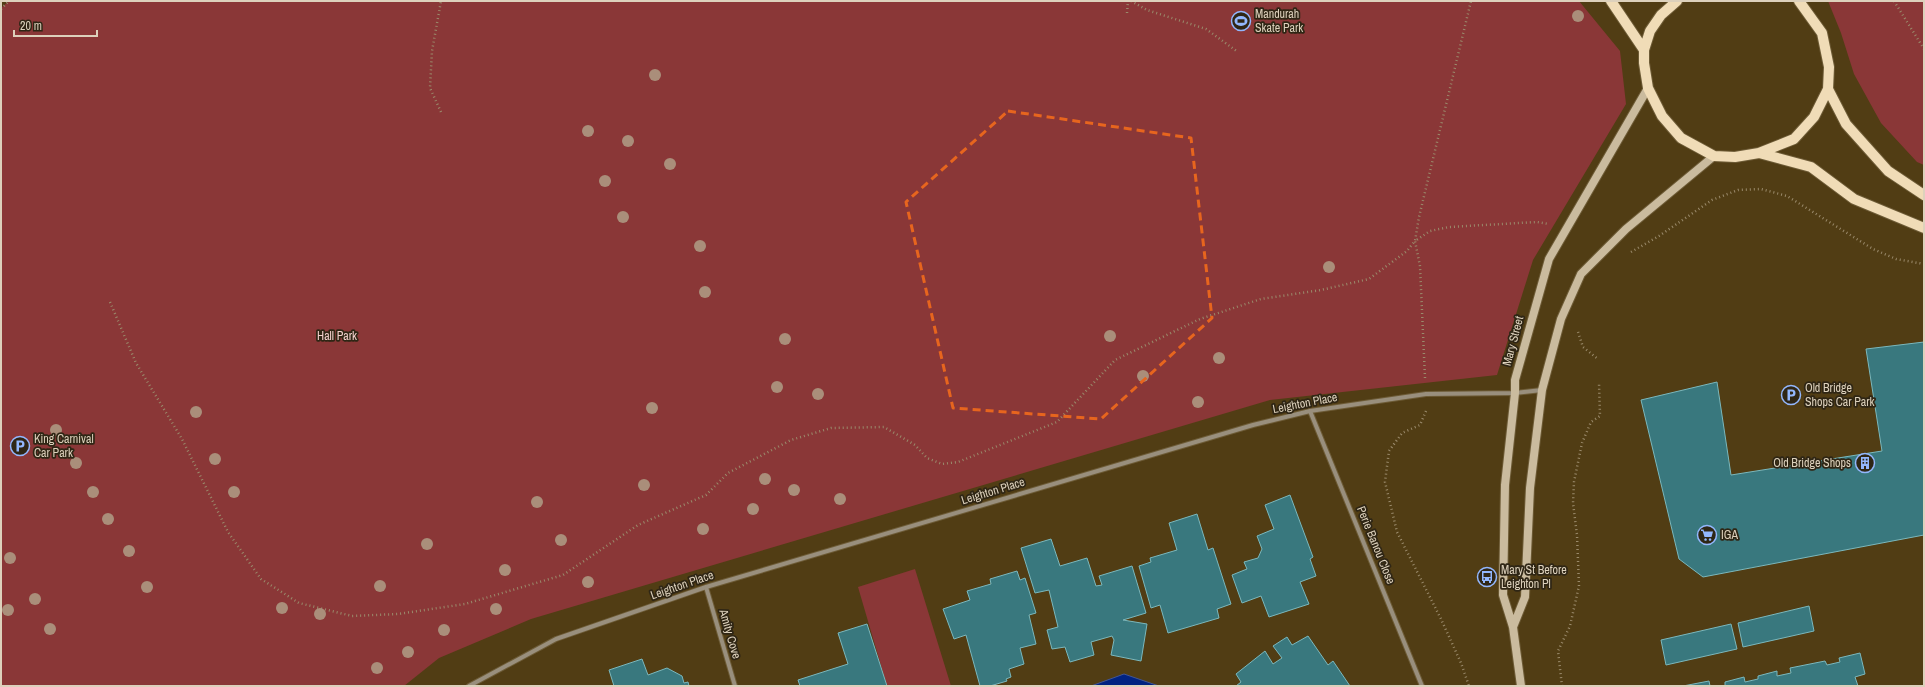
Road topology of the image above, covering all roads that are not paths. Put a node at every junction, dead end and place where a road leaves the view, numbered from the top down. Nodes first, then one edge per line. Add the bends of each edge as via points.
1 (1611, 1) edge
2 (1677, 1) edge
3 (1799, 1) edge
4 (1644, 50) junction
5 (1648, 88) junction
6 (1828, 89) junction
7 (1759, 152) junction
8 (1714, 156) junction
9 (1924, 195) edge
10 (1924, 228) edge
11 (1542, 390) junction
12 (1515, 393) junction
13 (1310, 410) junction
14 (706, 587) junction
15 (1513, 627) junction
16 (468, 686) edge
17 (735, 686) edge
18 (1422, 686) edge
19 (1520, 686) edge

1 - 4 main road
2 - 4 main road via 1661,15 1650,30
3 - 6 main road via 1822,33 1829,67
4 - 5 main road
5 - 8 main road via 1662,116 1681,138
5 - 12 street, Mary Street via 1549,259 1515,380
6 - 7 main road via 1814,117 1794,139
6 - 9 main road via 1846,124 1888,172
7 - 8 main road via 1735,157
7 - 10 main road via 1811,167 1854,199
8 - 11 street, Mary Street via 1626,229 1581,274 1561,319
11 - 12 street, Leighton Place
11 - 15 street, Mary Street via 1530,488 1525,597
12 - 13 street, Leighton Place via 1426,394
12 - 15 street, Mary Street via 1505,485 1503,595
13 - 14 street, Leighton Place
13 - 18 street, Perie Banou Close
14 - 16 street, Leighton Place via 556,639
14 - 17 street, Amity Cove
15 - 19 street, Mary Street

